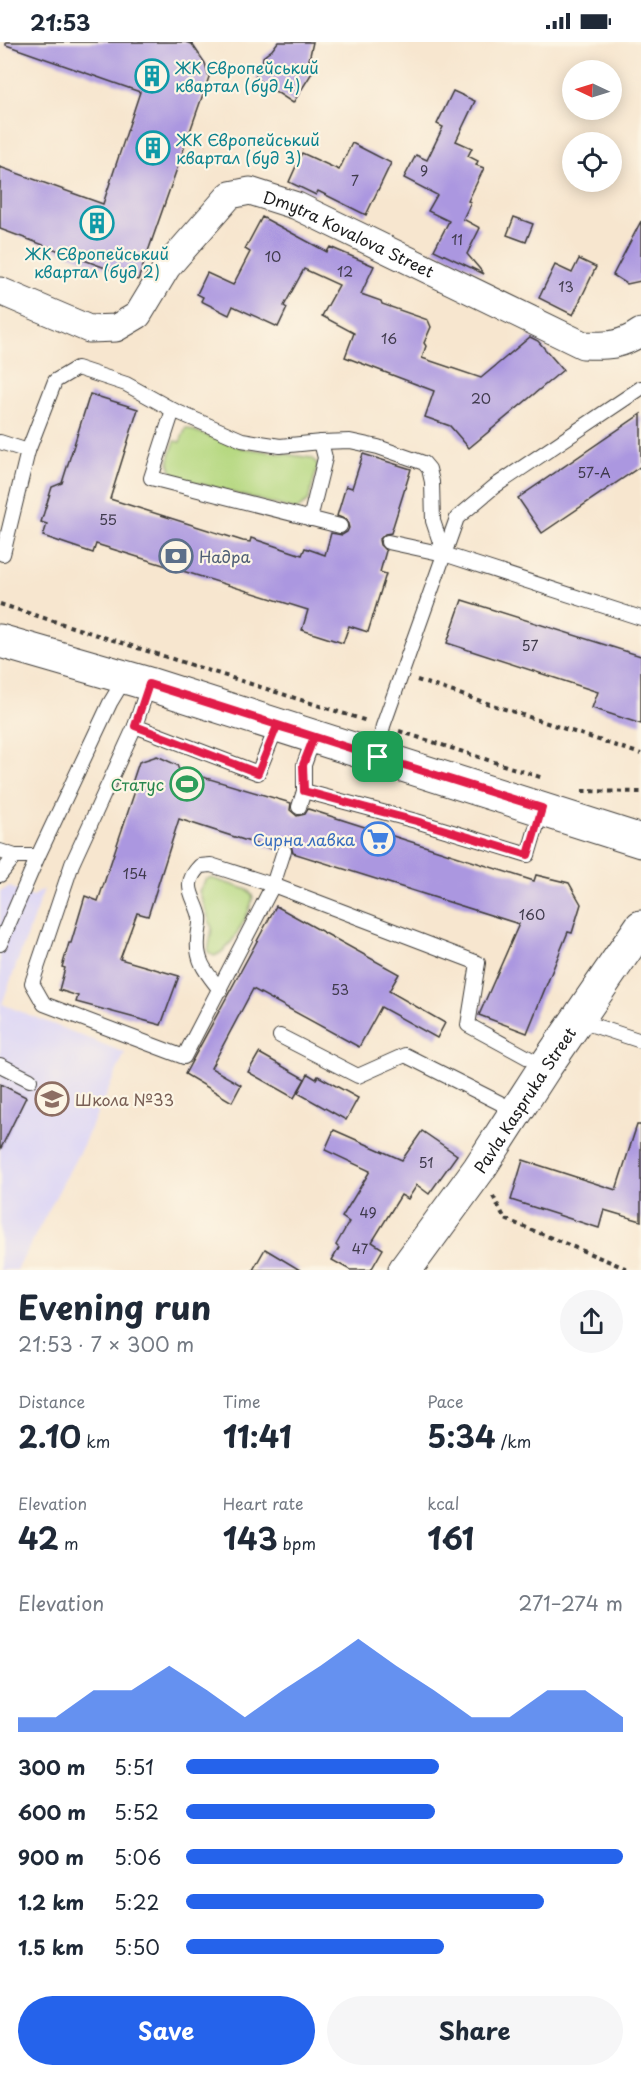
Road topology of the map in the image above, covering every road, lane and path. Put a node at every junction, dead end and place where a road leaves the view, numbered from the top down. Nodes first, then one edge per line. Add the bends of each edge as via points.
1 (0, 291) edge
2 (641, 332) edge
3 (641, 388) edge
4 (173, 410) junction
5 (0, 442) edge
6 (321, 442) junction
7 (28, 451) junction
8 (310, 519) junction
9 (340, 526) dead end
10 (388, 542) dead end
11 (3, 554) dead end
12 (444, 554) junction
13 (0, 604) edge
14 (641, 618) edge
15 (0, 641) edge
16 (400, 674) junction
17 (137, 681) junction
18 (135, 726) junction
19 (277, 726) junction
20 (314, 737) junction
21 (380, 741) junction
22 (641, 754) edge
23 (574, 788) dead end
24 (304, 791) junction
25 (641, 792) edge
26 (547, 794) junction
27 (299, 807) dead end
28 (641, 841) edge
29 (0, 851) edge
30 (284, 851) dead end
31 (15, 855) junction
32 (38, 856) junction
33 (0, 875) edge
34 (273, 885) junction
35 (641, 927) edge
36 (0, 944) edge
37 (220, 990) junction
38 (577, 1020) junction
39 (280, 1036) dead end
40 (641, 1041) edge
41 (0, 1065) edge
42 (545, 1067) junction
43 (30, 1080) dead end
44 (516, 1111) junction
45 (478, 1169) junction
46 (405, 1270) edge
47 (630, 1270) edge

1 - 2 street, Dmytra Kovalova Street via 89,330 116,328 138,315 167,267 230,195 250,190 297,206 584,345 609,346
3 - 12 lane via 495,486 457,518
4 - 6 lane via 242,440 280,446
4 - 7 lane via 126,384 77,368 55,381
4 - 8 lane via 151,478
5 - 7 lane
6 - 8 lane via 325,458
6 - 12 lane via 350,441 424,463 432,482 433,521
7 - 11 lane
8 - 9 lane
10 - 12 lane
12 - 14 lane
12 - 16 lane
13 - 21 path
15 - 17 main road
16 - 21 lane
16 - 22 path
17 - 18 lane
17 - 19 main road
17 - 32 lane via 110,703
18 - 19 lane via 258,773
18 - 37 lane via 72,864 32,982 44,1004 184,1056
19 - 20 main road
20 - 21 main road
20 - 24 lane via 303,765
21 - 26 main road
21 - 26 path
23 - 25 path via 585,792
24 - 26 lane via 528,855
24 - 27 lane
26 - 28 main road
29 - 31 lane
30 - 34 lane
31 - 32 lane
31 - 33 lane
32 - 36 lane
34 - 37 lane
34 - 37 lane via 211,866 200,866 194,872 190,892 200,918 197,953
34 - 42 lane via 478,963 468,1025
35 - 38 main road, Pavla Kaspruka Street
38 - 40 lane
38 - 42 main road, Pavla Kaspruka Street
39 - 44 lane via 358,1076 405,1055
41 - 43 lane
42 - 44 main road, Pavla Kaspruka Street
44 - 45 main road, Pavla Kaspruka Street
45 - 46 main road, Pavla Kaspruka Street
45 - 47 path via 505,1219

